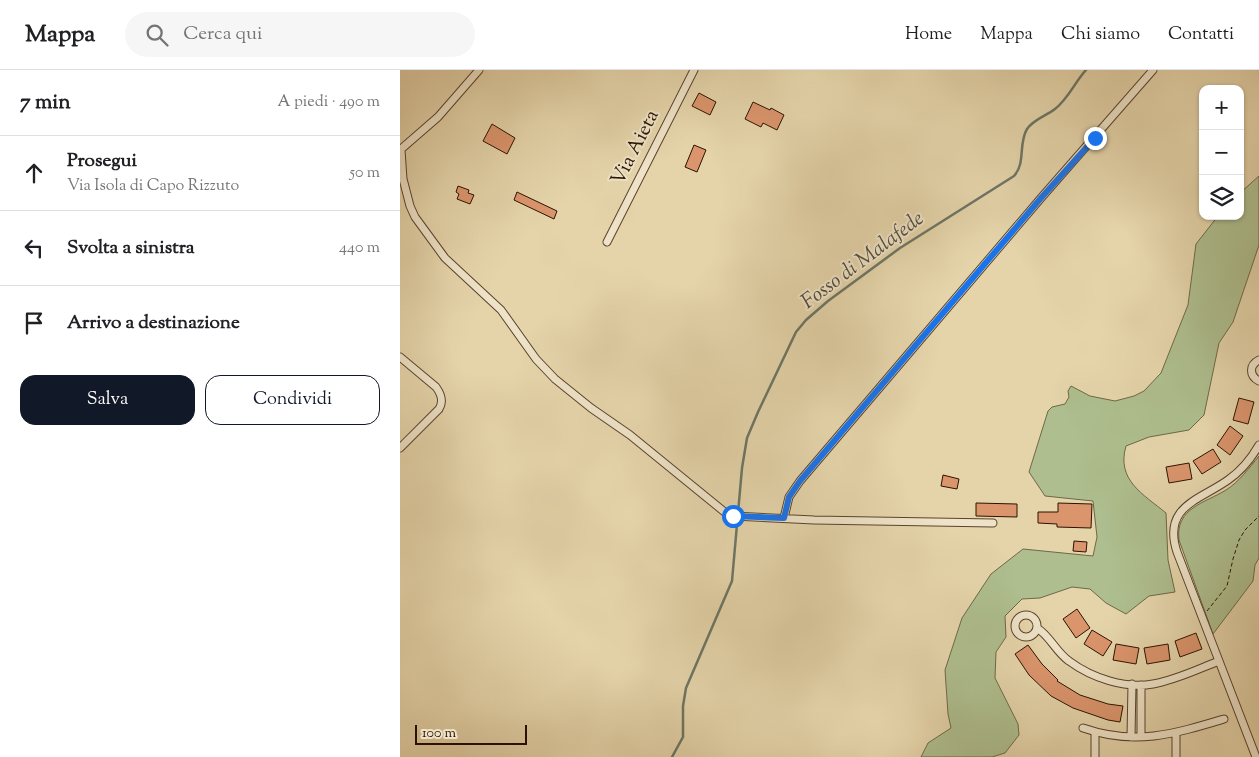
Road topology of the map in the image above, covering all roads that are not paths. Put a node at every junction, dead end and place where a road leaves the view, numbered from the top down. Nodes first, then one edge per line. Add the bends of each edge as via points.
1 (479, 70) edge
2 (694, 70) edge
3 (1153, 70) edge
4 (400, 150) edge
5 (606, 242) dead end
6 (400, 357) edge
7 (1259, 360) edge
8 (1259, 381) edge
9 (1259, 445) edge
10 (400, 448) edge
11 (784, 518) junction
12 (993, 523) dead end
13 (1037, 628) dead end
14 (1219, 661) junction
15 (1132, 684) junction
16 (1141, 685) junction
17 (1224, 719) dead end
18 (1083, 728) dead end
19 (1095, 733) junction
20 (1176, 734) junction
21 (1131, 737) junction
22 (1141, 737) junction
23 (1095, 757) edge
24 (1176, 757) edge
25 (1256, 757) edge

1 - 4 street via 438,117
2 - 5 street, Via Aieta
3 - 11 street via 800,481 789,497
4 - 11 street via 405,188 415,216 445,258 504,314 541,365 560,384 630,435 725,513
6 - 10 street via 434,386 442,401 439,409
7 - 8 street via 1251,371
9 - 14 street via 1238,472 1188,503 1177,520 1174,532 1176,546
11 - 12 street
13 - 15 street via 1044,631 1074,665 1102,678
14 - 16 street via 1163,682
14 - 25 street
15 - 16 street
15 - 21 street
16 - 22 street
17 - 20 street
18 - 19 street
19 - 21 street
19 - 23 street
20 - 22 street
20 - 24 street
21 - 22 street

